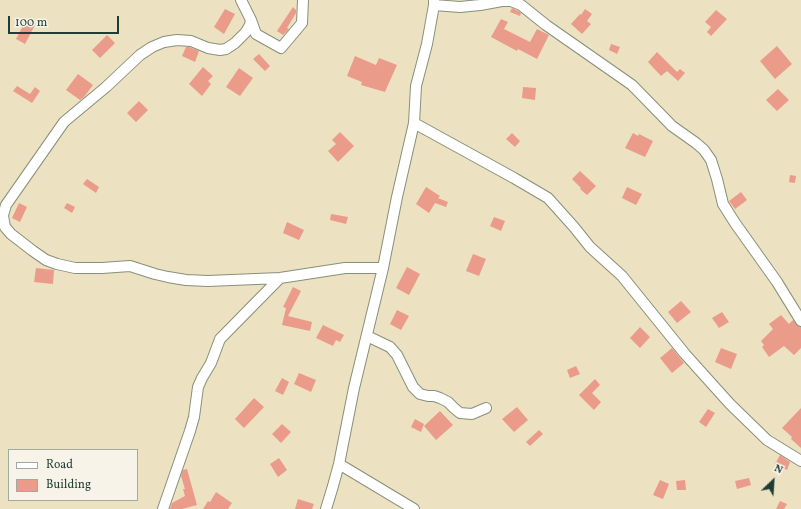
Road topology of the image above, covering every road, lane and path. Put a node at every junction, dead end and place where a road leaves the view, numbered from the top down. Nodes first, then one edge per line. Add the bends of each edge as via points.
1 (241, 0) edge
2 (303, 0) edge
3 (434, 2) edge
4 (251, 20) junction
5 (414, 124) junction
6 (2, 229) edge
7 (383, 268) junction
8 (280, 278) junction
9 (801, 321) edge
10 (367, 336) junction
11 (486, 408) dead end
12 (801, 461) edge
13 (339, 464) junction
14 (163, 509) edge
15 (326, 509) edge
16 (414, 509) edge

1 - 4 street
2 - 4 street via 302,23 281,48 256,34
3 - 5 street via 416,86
3 - 9 street via 460,7 502,1 521,5 632,84 672,126 696,143 712,160 723,204
4 - 6 street via 246,32 226,49 208,48 191,41 177,40 164,42 140,55 106,88 64,122 6,205
5 - 7 street via 396,197
5 - 12 street via 548,198 590,247 622,276 685,354 730,404 767,440
6 - 8 street via 46,260 75,268 130,266 186,280
7 - 8 street via 345,268
7 - 10 street
8 - 14 street via 220,339 198,387 190,431
10 - 11 street via 390,347 397,355 413,387 420,394 440,398 460,413 472,414
10 - 13 street
13 - 15 street
13 - 16 street

